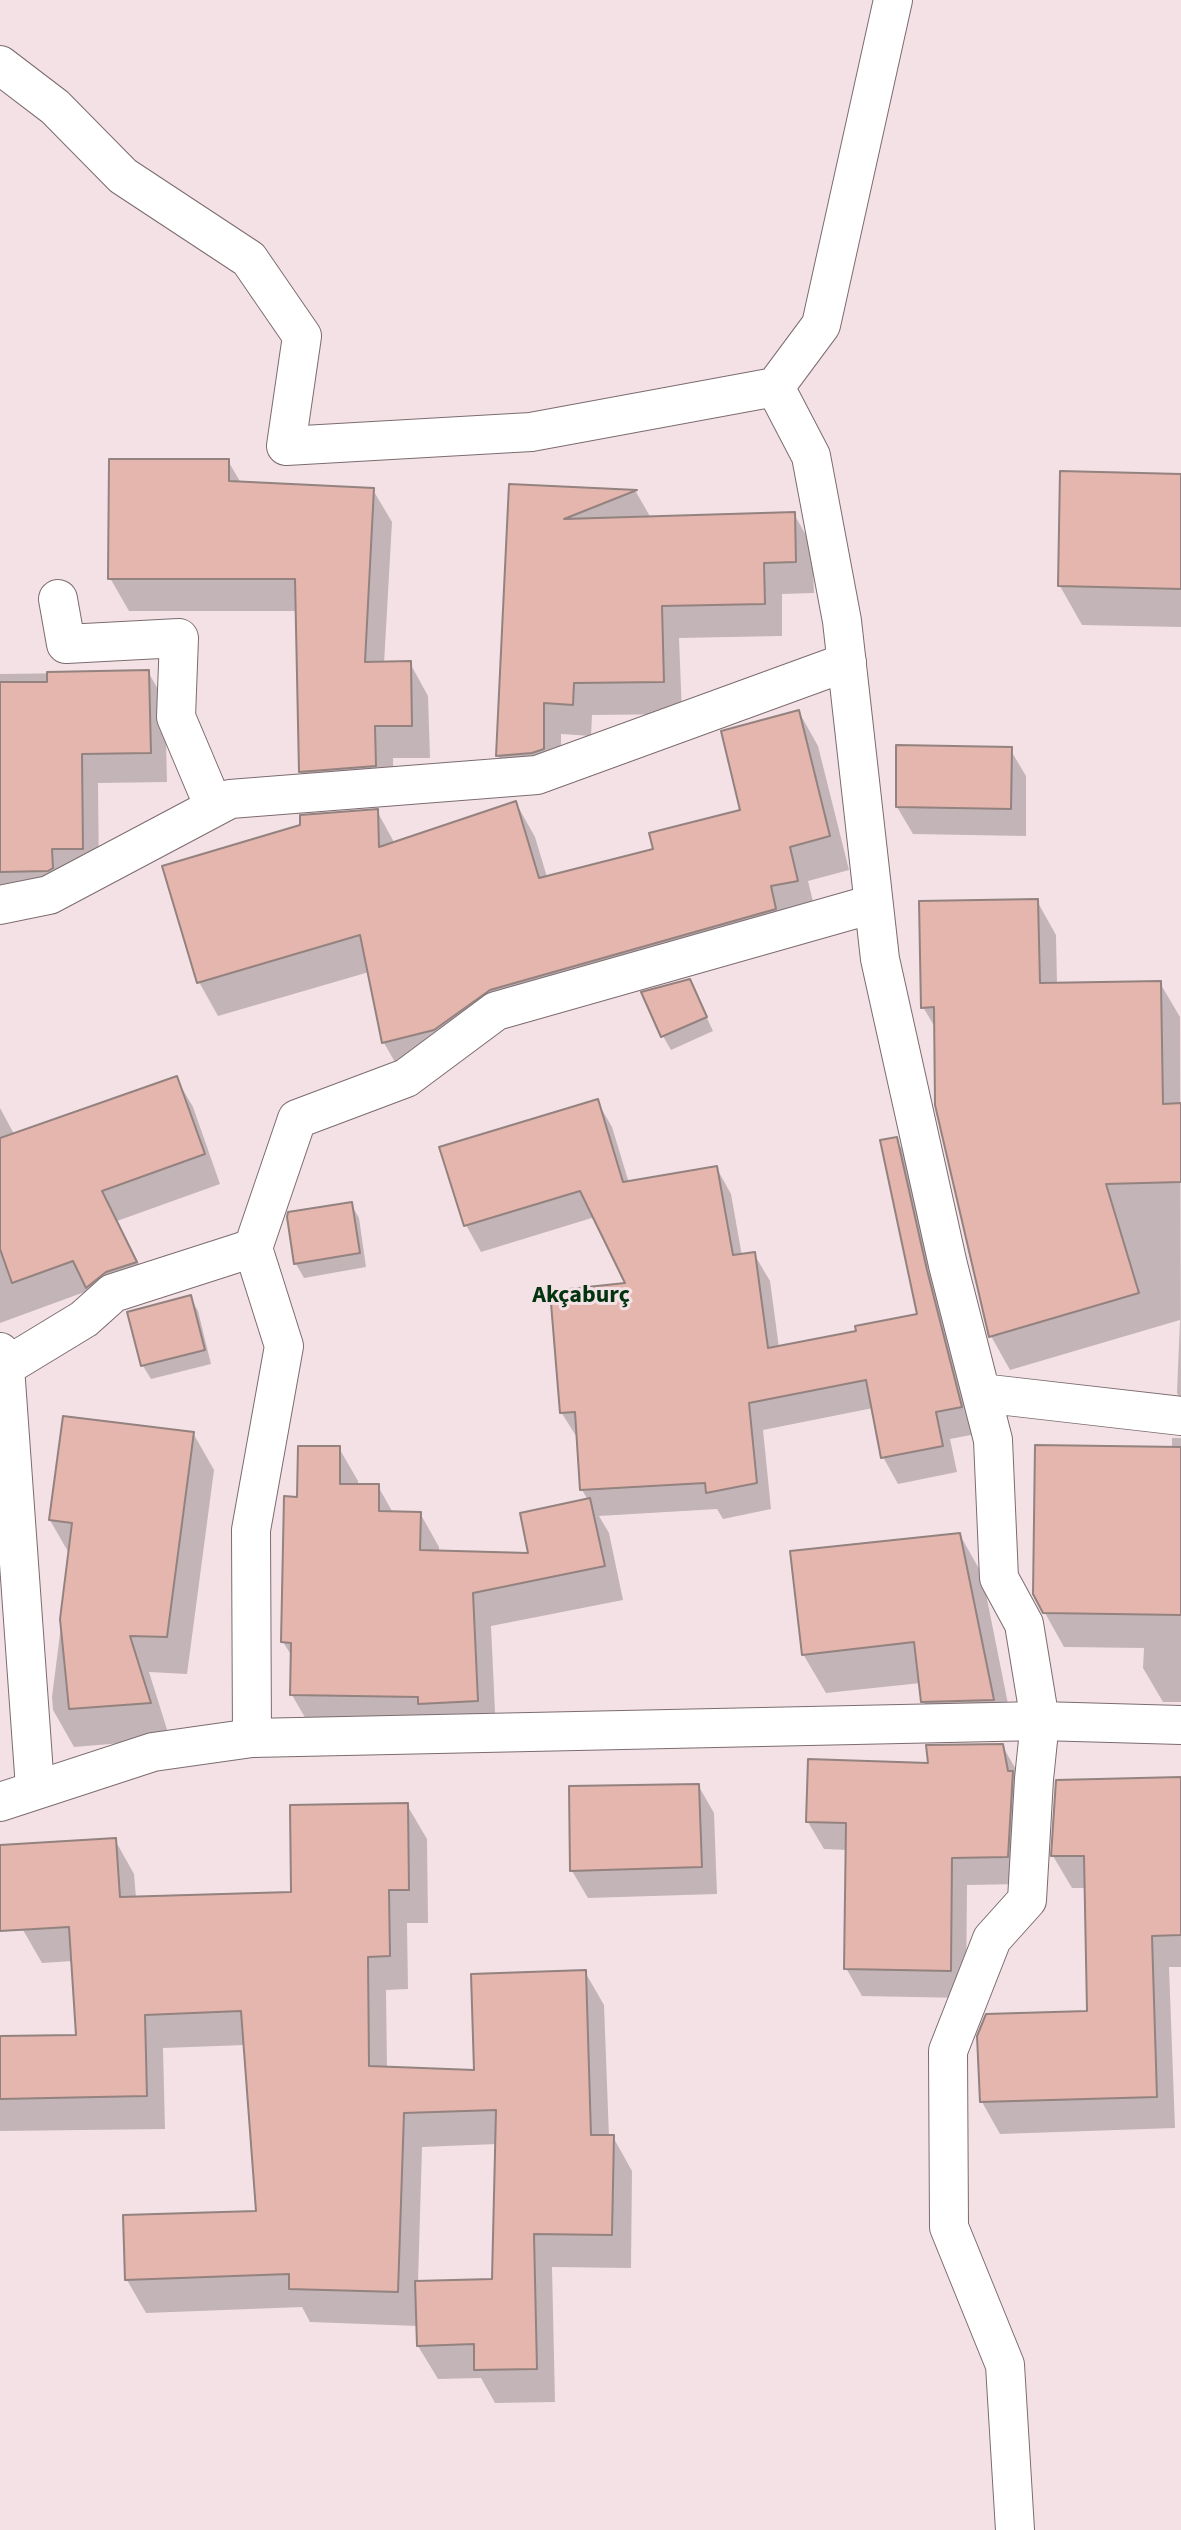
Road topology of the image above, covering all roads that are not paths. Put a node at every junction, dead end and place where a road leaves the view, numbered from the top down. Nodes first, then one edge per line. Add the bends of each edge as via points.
1 (894, 0) edge
2 (0, 65) edge
3 (775, 387) junction
4 (58, 599) dead end
5 (847, 662) junction
6 (214, 807) junction
7 (873, 904) junction
8 (0, 905) edge
9 (253, 1248) junction
10 (2, 1359) edge
11 (981, 1393) junction
12 (1181, 1416) edge
13 (1040, 1721) junction
14 (1181, 1725) edge
15 (252, 1738) junction
16 (36, 1788) junction
17 (0, 1802) edge
18 (1015, 2530) edge

1 - 3 street via 821,325
2 - 3 street via 55,107 123,176 249,259 302,336 286,446 531,432
3 - 5 street via 811,456
4 - 6 street via 66,644 179,638 176,717
5 - 6 street via 537,775 230,799
5 - 7 street
6 - 8 street via 49,895
7 - 9 street via 496,1011 406,1078 297,1119
7 - 11 street via 880,959
9 - 10 street via 113,1293 84,1319
9 - 15 street via 284,1346 251,1530
10 - 16 street
11 - 12 street
11 - 13 street via 993,1440 999,1578 1024,1624
13 - 14 street
13 - 15 street
13 - 18 street via 1027,1900 992,1939 948,2051 949,2227 1005,2365
15 - 16 street via 153,1752
16 - 17 street

